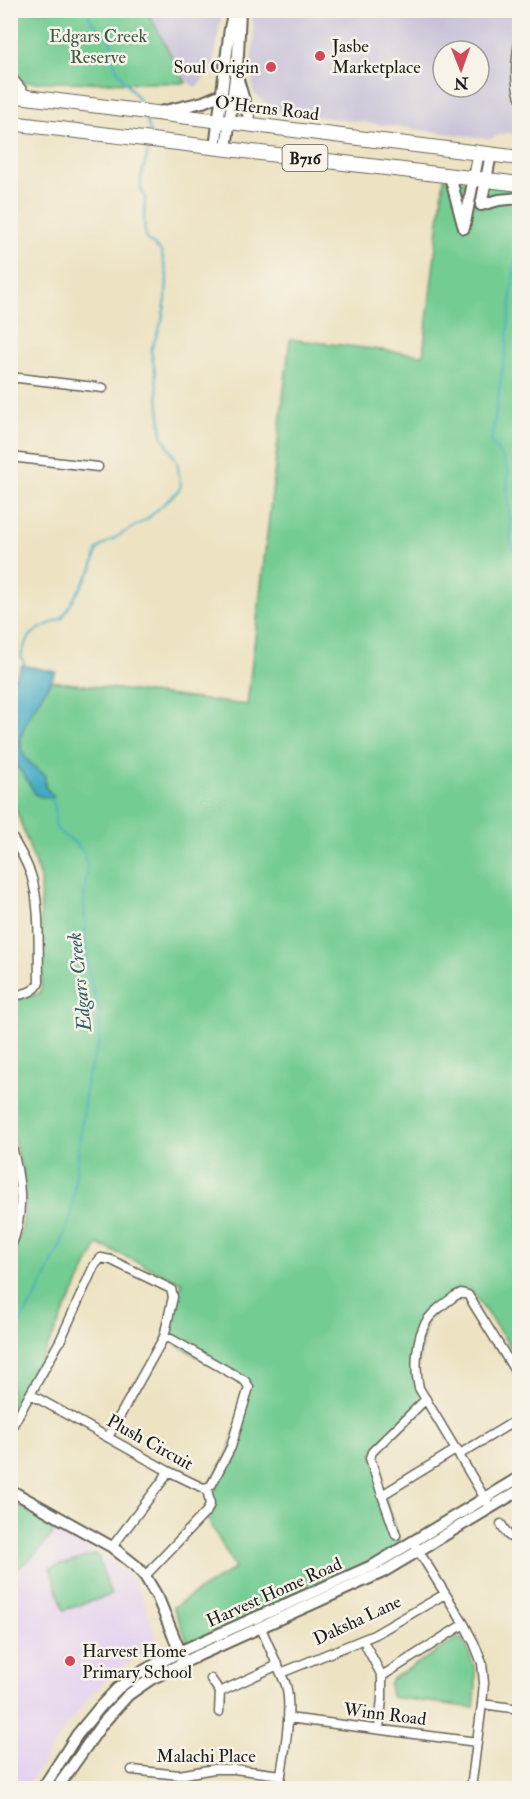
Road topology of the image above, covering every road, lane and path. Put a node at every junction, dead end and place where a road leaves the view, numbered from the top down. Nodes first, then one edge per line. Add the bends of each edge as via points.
1 (234, 10) edge
2 (240, 10) edge
3 (519, 35) edge
4 (236, 71) junction
5 (10, 75) edge
6 (222, 94) junction
7 (10, 95) edge
8 (28, 97) junction
9 (519, 97) edge
10 (157, 112) junction
11 (224, 120) junction
12 (10, 123) edge
13 (251, 124) junction
14 (220, 148) junction
15 (485, 153) junction
16 (519, 158) edge
17 (450, 176) junction
18 (480, 179) junction
19 (519, 184) edge
20 (519, 198) edge
21 (10, 377) edge
22 (103, 388) dead end
23 (10, 457) edge
24 (98, 467) dead end
25 (10, 834) edge
26 (10, 997) edge
27 (10, 1140) edge
28 (10, 1249) edge
29 (164, 1337) junction
30 (519, 1379) edge
31 (30, 1394) junction
32 (426, 1399) junction
33 (519, 1418) edge
34 (10, 1430) edge
35 (108, 1437) junction
36 (458, 1452) junction
37 (168, 1471) junction
38 (519, 1477) edge
39 (207, 1488) junction
40 (10, 1490) edge
41 (519, 1490) edge
42 (382, 1495) junction
43 (488, 1503) junction
44 (501, 1524) dead end
45 (396, 1534) dead end
46 (519, 1544) edge
47 (416, 1546) junction
48 (112, 1547) junction
49 (145, 1576) junction
50 (445, 1594) junction
51 (464, 1624) junction
52 (261, 1628) junction
53 (366, 1646) dead end
54 (182, 1657) junction
55 (279, 1669) junction
56 (382, 1676) junction
57 (211, 1680) dead end
58 (220, 1692) junction
59 (482, 1704) junction
60 (519, 1709) edge
61 (219, 1712) dead end
62 (288, 1718) junction
63 (379, 1730) junction
64 (477, 1742) junction
65 (132, 1770) dead end
66 (281, 1775) junction
67 (43, 1788) edge
68 (57, 1788) edge
69 (279, 1788) edge
70 (471, 1788) edge

1 - 6 street
2 - 4 street
3 - 9 street
4 - 11 street
4 - 13 street
5 - 8 street
6 - 10 street
6 - 11 street
7 - 8 main road, O'Herns Road / B716
8 - 10 main road, O'Herns Road / B716
10 - 11 main road, O'Herns Road / B716
11 - 13 main road, O'Herns Road / B716
11 - 14 street
12 - 14 main road, B716
13 - 15 main road, O'Herns Road / B716
14 - 17 main road, B716
15 - 16 main road, O'Herns Road / B716
15 - 18 street
17 - 18 main road, B716
17 - 18 street via 464,228
18 - 19 main road, B716
18 - 20 street via 482,205
21 - 22 street
23 - 24 street
25 - 26 street via 33,884 39,982 34,990
27 - 28 street via 18,1166 21,1198 19,1222
29 - 31 street via 173,1297 171,1289 101,1258
29 - 35 street
29 - 39 street, Plush Circuit via 249,1387 231,1447
30 - 32 street via 471,1298 461,1293 427,1319 420,1333 417,1379
31 - 34 street
31 - 35 street, Plush Circuit
32 - 36 street
32 - 42 street via 370,1455
33 - 36 street
35 - 37 street, Plush Circuit
36 - 42 street
36 - 43 street
37 - 39 street, Plush Circuit
37 - 48 street
38 - 43 street, Harvest Home Road
39 - 49 street via 207,1511
40 - 48 street
41 - 43 street, Harvest Home Road
42 - 45 street
43 - 47 street, Harvest Home Road
44 - 46 street
47 - 50 street
47 - 52 street, Harvest Home Road via 367,1580
47 - 54 street, Harvest Home Road
48 - 49 street
49 - 54 street
50 - 51 street
50 - 55 street, Daksha Lane via 374,1635
51 - 56 street
51 - 59 street via 482,1663
52 - 54 street, Harvest Home Road
52 - 55 street
53 - 56 street
54 - 67 street, Harvest Home Road via 136,1675 114,1692 77,1735
54 - 68 street, Harvest Home Road via 122,1701 91,1737
55 - 58 street, Daksha Lane
55 - 62 street via 288,1693
56 - 63 street
57 - 58 street
58 - 61 street
59 - 60 street
59 - 64 street
62 - 63 street, Winn Road
62 - 66 street
63 - 64 street, Winn Road
64 - 70 street
65 - 66 street, Malachi Place via 179,1775 234,1769
66 - 69 street

